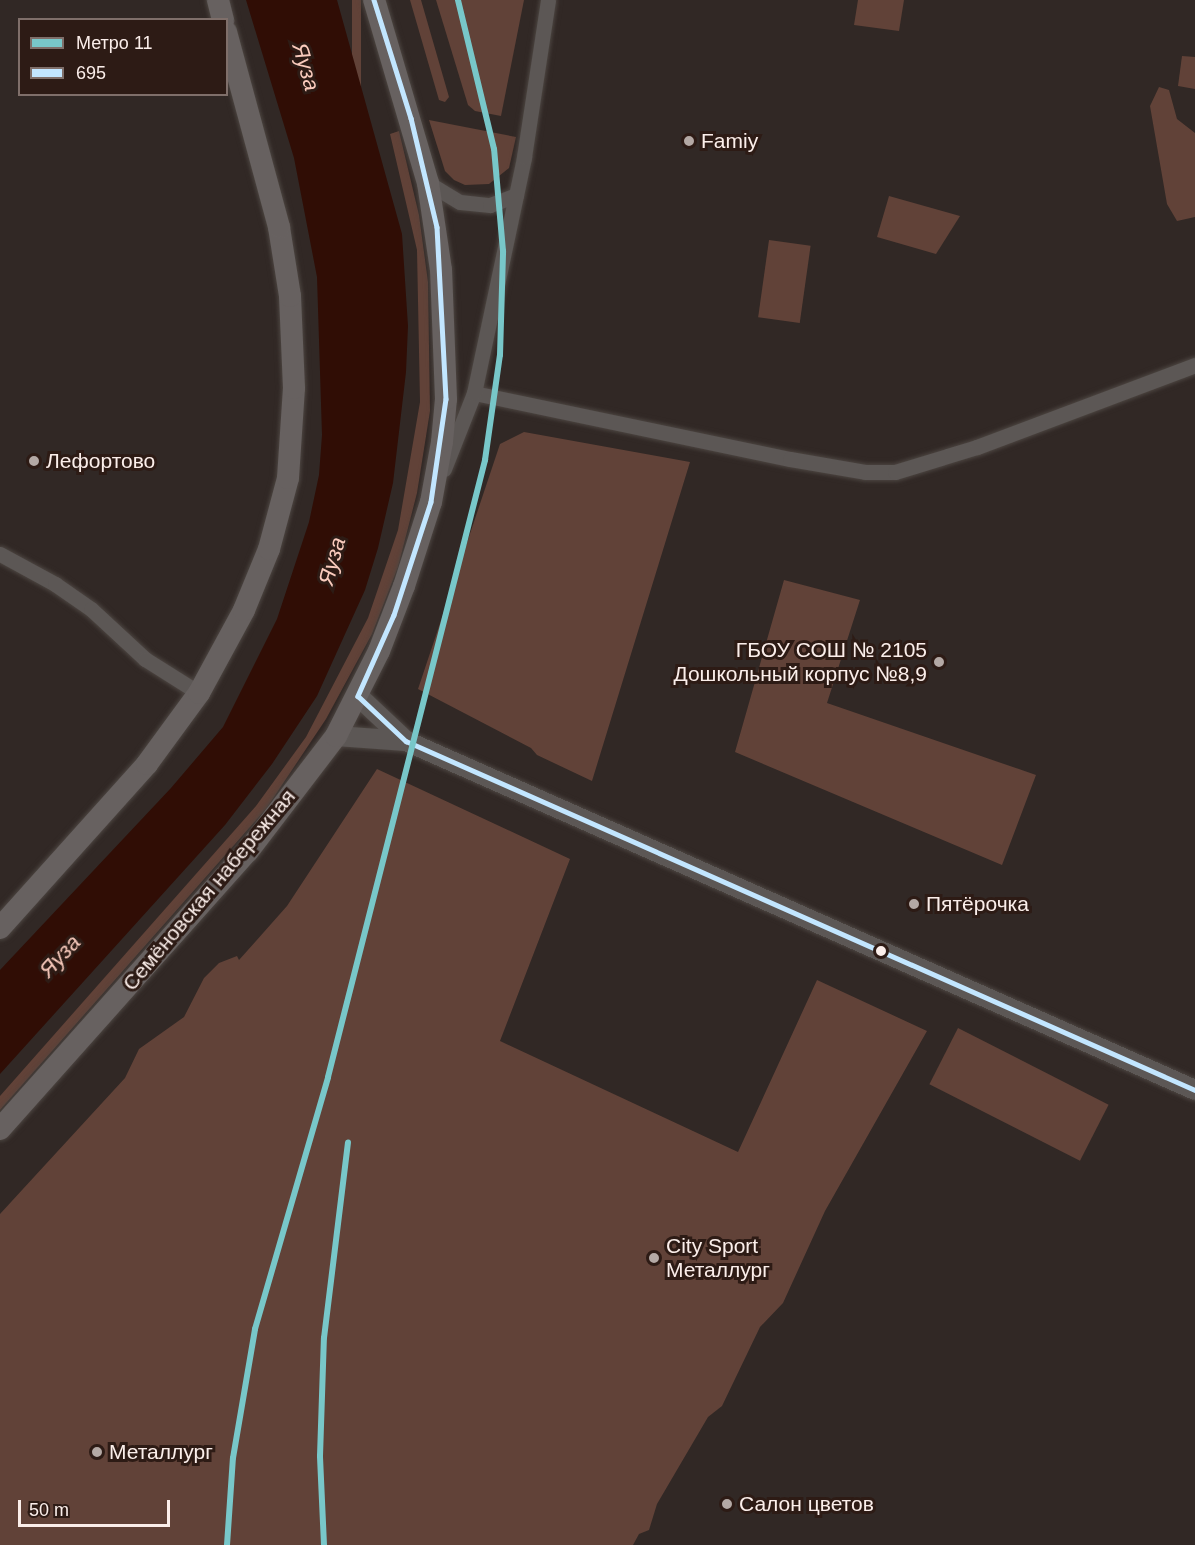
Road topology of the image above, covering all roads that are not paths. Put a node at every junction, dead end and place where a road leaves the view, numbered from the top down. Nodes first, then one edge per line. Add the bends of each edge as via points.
1 (218, 0) edge
2 (374, 0) edge
3 (548, 0) edge
4 (222, 18) edge
5 (228, 39) edge
6 (428, 183) junction
7 (516, 195) junction
8 (1195, 365) edge
9 (474, 393) junction
10 (431, 502) junction
11 (0, 554) edge
12 (199, 693) junction
13 (358, 696) junction
14 (336, 736) junction
15 (406, 741) junction
16 (0, 928) edge
17 (1195, 1090) edge
18 (0, 1129) edge

1 - 4 main road
2 - 6 main road, Семёновская набережная
3 - 7 street
5 - 12 main road via 279,227 290,296 294,388 288,478 269,549 244,610
6 - 7 street via 460,202 490,205
6 - 10 main road, Семёновская набережная via 441,270 446,399
7 - 9 street
8 - 9 street via 976,447 895,472 865,472 790,459
9 - 10 street
10 - 13 main road, Семёновская набережная via 394,615
11 - 12 street via 91,609 146,658
12 - 16 main road via 147,764
13 - 14 main road, Семёновская набережная
13 - 15 street
14 - 15 street
14 - 18 main road, Семёновская набережная via 248,851
15 - 17 street

